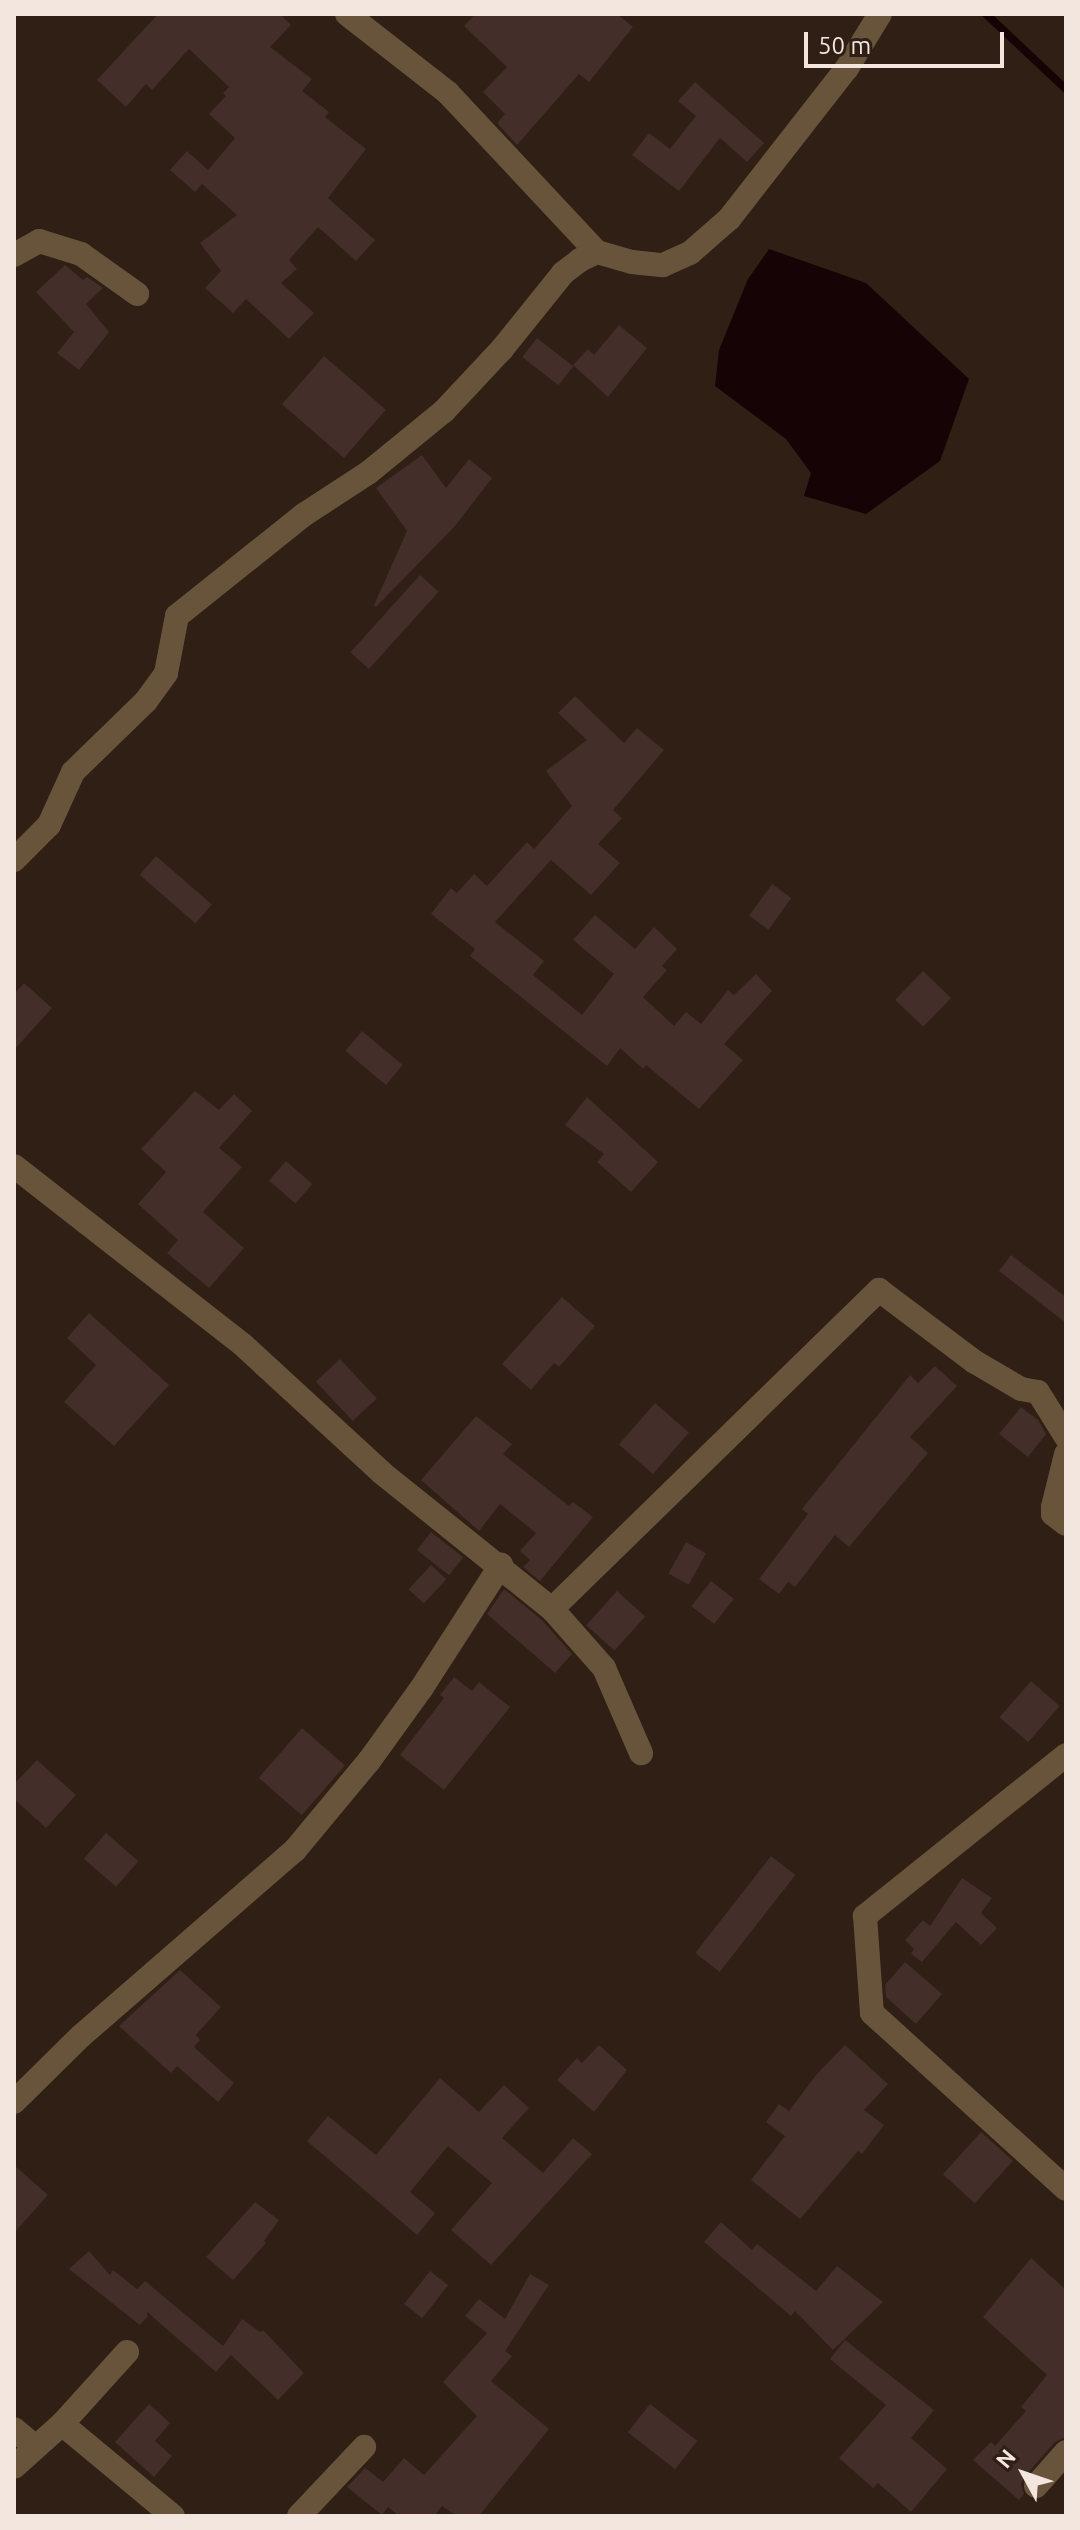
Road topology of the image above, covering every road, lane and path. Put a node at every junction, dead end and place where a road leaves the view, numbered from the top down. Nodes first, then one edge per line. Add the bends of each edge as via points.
1 (347, 14) edge
2 (880, 14) edge
3 (597, 252) junction
4 (14, 255) edge
5 (137, 294) dead end
6 (14, 860) edge
7 (14, 1166) edge
8 (1066, 1437) edge
9 (1066, 1454) edge
10 (1066, 1524) edge
11 (501, 1565) junction
12 (552, 1609) junction
13 (641, 1753) dead end
14 (1066, 1755) edge
15 (14, 2102) edge
16 (1066, 2189) edge
17 (127, 2352) dead end
18 (62, 2424) junction
19 (14, 2429) edge
20 (34, 2446) junction
21 (364, 2447) dead end
22 (1066, 2452) edge
23 (14, 2467) edge
24 (1036, 2486) dead end
25 (173, 2516) edge
26 (299, 2516) edge

1 - 3 street via 448,93
2 - 3 street via 847,68 729,219 690,253 663,265
3 - 6 street via 563,273 444,411 177,616 166,673 146,701 73,772 49,825
4 - 5 street via 39,241 81,254
7 - 11 street via 243,1345 382,1473
8 - 12 street via 1038,1392 1021,1389 975,1362 879,1290
9 - 10 street via 1053,1514
11 - 12 street
11 - 15 street via 369,1761 295,1850 81,2036
12 - 13 street via 604,1668
14 - 16 street via 865,1916 872,2013
17 - 18 street
18 - 20 street
18 - 25 street
19 - 20 street
20 - 23 street
21 - 26 street
22 - 24 street

